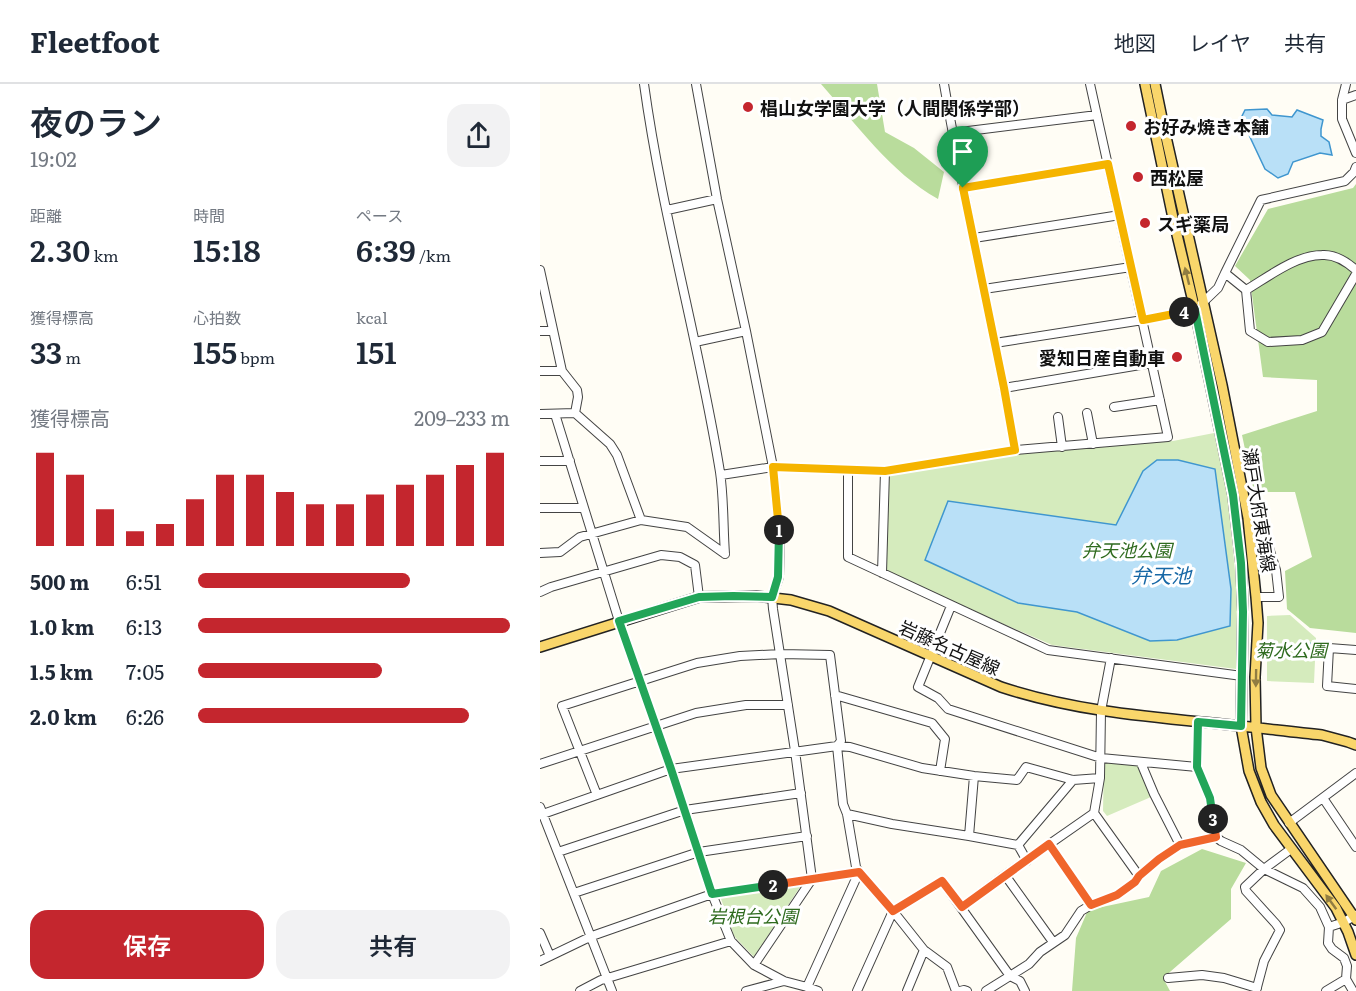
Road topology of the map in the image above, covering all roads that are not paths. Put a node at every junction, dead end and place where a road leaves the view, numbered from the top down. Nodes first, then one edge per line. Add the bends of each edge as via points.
1 (644, 84) edge
2 (696, 84) edge
3 (944, 84) edge
4 (1090, 84) edge
5 (1145, 84) edge
6 (1155, 84) edge
7 (1346, 84) edge
8 (1356, 95) edge
9 (1342, 100) junction
10 (1097, 115) junction
11 (952, 133) junction
12 (1356, 153) edge
13 (1108, 164) junction
14 (1356, 167) edge
15 (963, 188) junction
16 (717, 199) junction
17 (667, 210) junction
18 (1120, 215) junction
19 (974, 238) junction
20 (1131, 267) junction
21 (540, 270) edge
22 (1356, 272) edge
23 (1225, 273) junction
24 (543, 289) edge
25 (984, 289) junction
26 (1246, 290) junction
27 (1204, 302) junction
28 (1195, 310) junction
29 (1143, 320) junction
30 (540, 331) edge
31 (553, 331) junction
32 (746, 331) junction
33 (695, 342) junction
34 (995, 343) junction
35 (1152, 363) junction
36 (562, 370) junction
37 (540, 371) edge
38 (1004, 388) junction
39 (1160, 400) junction
40 (1114, 406) dead end
41 (575, 413) junction
42 (1087, 413) dead end
43 (540, 414) edge
44 (555, 414) junction
45 (1058, 417) dead end
46 (1093, 444) junction
47 (1062, 447) junction
48 (1015, 450) junction
49 (540, 461) edge
50 (570, 461) junction
51 (773, 467) junction
52 (848, 469) junction
53 (885, 471) junction
54 (721, 475) junction
55 (540, 508) edge
56 (584, 508) junction
57 (1248, 518) junction
58 (641, 520) junction
59 (592, 535) junction
60 (540, 553) edge
61 (603, 571) junction
62 (882, 573) junction
63 (540, 592) edge
64 (699, 597) junction
65 (772, 597) junction
66 (1256, 597) junction
67 (951, 606) junction
68 (619, 621) junction
69 (540, 647) edge
70 (1356, 650) edge
71 (781, 654) junction
72 (930, 656) junction
73 (1111, 658) junction
74 (1242, 676) junction
75 (640, 681) junction
76 (1356, 689) edge
77 (835, 695) junction
78 (788, 705) junction
79 (1101, 711) junction
80 (1198, 722) junction
81 (655, 726) junction
82 (1241, 726) junction
83 (1256, 728) junction
84 (1356, 745) edge
85 (837, 746) junction
86 (581, 751) junction
87 (795, 752) junction
88 (1101, 758) junction
89 (1142, 763) junction
90 (540, 764) edge
91 (1197, 767) junction
92 (671, 769) junction
93 (940, 771) junction
94 (1356, 773) edge
95 (974, 776) junction
96 (1100, 778) junction
97 (1072, 780) junction
98 (801, 793) junction
99 (597, 795) junction
100 (1323, 798) junction
101 (685, 810) junction
102 (541, 812) edge
103 (1094, 813) junction
104 (847, 814) junction
105 (1289, 823) junction
106 (807, 836) junction
107 (969, 836) junction
108 (1216, 837) junction
109 (1049, 844) junction
110 (1180, 845) junction
111 (1018, 846) junction
112 (1356, 848) edge
113 (1291, 849) junction
114 (558, 852) junction
115 (699, 852) junction
116 (1027, 861) junction
117 (1264, 869) junction
118 (859, 872) junction
119 (1005, 875) junction
120 (1139, 876) junction
121 (812, 879) junction
122 (574, 894) junction
123 (712, 894) junction
124 (1091, 905) junction
125 (962, 907) junction
126 (893, 911) junction
127 (1355, 917) edge
128 (1344, 922) junction
129 (1329, 927) junction
130 (540, 933) edge
131 (592, 936) junction
132 (731, 942) junction
133 (1053, 942) junction
134 (924, 950) junction
135 (1356, 955) edge
136 (550, 956) junction
137 (540, 961) edge
138 (754, 965) junction
139 (1010, 976) junction
140 (1168, 978) dead end
141 (608, 979) junction
142 (1346, 979) junction
143 (784, 981) junction
144 (807, 987) junction
145 (1257, 990) edge
146 (580, 991) edge
147 (612, 991) edge
148 (746, 991) edge
149 (818, 991) edge
150 (857, 991) edge
151 (907, 991) edge
152 (958, 991) edge
153 (967, 991) edge
154 (986, 991) edge
155 (1025, 991) edge
156 (1326, 991) edge
157 (1353, 991) edge

1 - 17 street
2 - 16 street
3 - 11 street
4 - 10 street
28 -> 5 main road, 瀬戸大府東海線
6 - 27 main road, 瀬戸大府東海線
7 - 9 street
8 - 9 street
9 - 12 street via 1342,118
10 - 11 street
10 - 13 street
11 - 15 street
13 - 15 street
13 - 18 street
14 - 23 street via 1345,181 1261,200
15 - 19 street
16 - 17 street
16 - 32 street
17 - 33 street
18 - 19 street
18 - 20 street
19 - 25 street
20 - 25 street
20 - 29 street
21 - 24 street
22 - 26 street via 1346,261 1324,254 1298,260
22 - 26 street via 1322,332 1302,340 1268,342 1250,331
23 - 26 street
23 - 27 street via 1218,288
24 - 31 street
25 - 34 street
27 - 28 street
27 - 57 main road, 瀬戸大府東海線
28 - 29 street
28 - 74 main road, 瀬戸大府東海線 via 1233,495 1241,563
29 - 34 street
29 - 35 street
30 - 31 street
31 - 36 street
32 - 33 street
32 - 51 street
33 - 54 street
34 - 38 street
35 - 38 street
35 - 39 street
36 - 37 street
36 - 41 street via 577,390
38 - 48 street
39 - 40 street
39 - 46 street via 1168,437
41 - 44 street
41 - 58 street via 617,455
42 - 46 street
43 - 44 street
44 - 50 street
45 - 47 street
46 - 47 street
47 - 48 street
48 - 53 street
49 - 50 street
50 - 56 street
51 - 52 street
51 - 54 street
51 - 65 street via 780,537 778,577
52 - 53 street
52 - 62 street via 848,557
53 - 62 street
54 - 58 street via 725,554 687,526
55 - 56 street
56 - 59 street
57 - 66 main road, 瀬戸大府東海線
57 - 66 street via 1259,516 1276,570 1279,597
58 - 59 street
59 - 60 street via 580,537 560,552
59 - 61 street
61 - 63 street
61 - 64 street via 660,555 680,556 695,565
61 - 68 street
62 - 67 street
64 - 65 main road, 岩藤名古屋線
64 - 68 main road, 岩藤名古屋線
65 - 71 street
65 - 72 main road, 岩藤名古屋線 via 829,611
66 -> 83 main road, 瀬戸大府東海線
67 - 72 street
67 - 73 street via 1048,650
68 - 69 main road, 岩藤名古屋線
68 - 75 street
70 - 76 street via 1329,648 1327,686
71 - 75 street via 697,663
71 - 77 street via 830,655
71 - 78 street
72 - 79 main road, 岩藤名古屋線 via 1022,694
72 - 88 street via 918,687 948,709
73 - 74 street
73 - 79 street
74 - 82 main road, 瀬戸大府東海線
75 - 81 street
75 - 86 street via 562,706
77 - 85 street via 841,741
77 - 93 street via 932,723 945,739
78 - 81 street via 746,705 696,713
78 - 87 street
79 - 80 main road, 岩藤名古屋線
79 - 88 street
80 - 82 main road, 岩藤名古屋線
80 - 91 street
81 - 86 street
81 - 92 street
82 - 83 main road, 岩藤名古屋線
82 - 113 main road, 瀬戸大府東海線 via 1249,771 1261,802
83 - 84 main road, 岩藤名古屋線 via 1322,735
83 - 105 main road, 瀬戸大府東海線 via 1259,758 1271,795
85 - 87 street
85 - 93 street
85 - 104 street
86 - 90 street
86 - 99 street
87 - 92 street
87 - 98 street
88 - 89 street
88 - 96 street
89 - 91 street
89 - 110 street
91 - 108 street via 1210,798
92 - 99 street
92 - 101 street
93 - 95 street
94 - 100 street
95 - 97 street via 1017,780 1026,767
95 - 107 street
96 - 97 street
96 - 103 street
97 - 111 street
98 - 101 street
98 - 106 street
99 - 102 street
100 - 105 street
100 - 112 street
101 - 114 street
101 - 115 street
102 - 114 street
103 - 109 street
103 - 120 street
104 - 107 street
104 - 118 street
105 - 127 main road, 瀬戸大府東海線
106 - 115 street
106 - 121 street
107 - 111 street
108 - 110 street
108 - 117 street via 1241,850
109 - 116 street
109 - 124 street
110 - 120 street
111 - 116 street
113 - 117 street
128 -> 113 main road, 瀬戸大府東海線
114 - 122 street
115 - 122 street
115 - 123 street
116 - 119 street
117 - 129 street via 1303,888 1320,907
117 - 145 street via 1245,887 1246,891 1280,930 1264,961
118 - 121 street
118 - 126 street
118 - 144 street
119 - 125 street
119 - 133 street
120 - 124 street via 1117,895
121 - 123 street
121 - 138 street
122 - 131 street
123 - 131 street
123 - 132 street
124 - 133 street via 1081,911 1065,935
125 - 126 street via 942,881
125 - 139 street
126 - 134 street
126 - 150 street
127 - 128 street
128 - 129 street
128 - 135 main road, 瀬戸大府東海線
129 - 142 street via 1328,943 1344,957
130 - 136 street
131 - 136 street
131 - 141 street
132 - 138 street
132 - 141 street
133 - 139 street
134 - 151 street
134 - 152 street via 947,967
136 - 137 street
138 - 143 street
139 - 154 street
139 - 155 street via 1020,981
140 - 145 street via 1202,975
141 - 146 street
141 - 147 street
142 - 156 street
142 - 157 street
143 - 144 street
143 - 148 street
144 - 149 street
152 - 153 street

